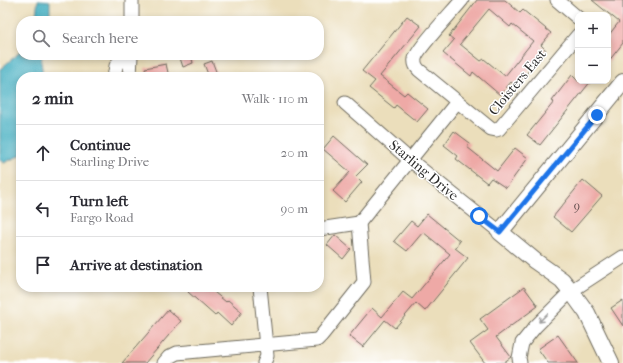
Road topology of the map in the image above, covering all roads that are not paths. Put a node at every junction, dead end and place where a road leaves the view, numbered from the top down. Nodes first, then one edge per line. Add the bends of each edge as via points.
1 (132, 0) edge
2 (462, 0) edge
3 (557, 0) edge
4 (575, 15) edge
5 (132, 16) edge
6 (575, 39) edge
7 (120, 60) edge
8 (131, 60) edge
9 (115, 72) edge
10 (130, 72) edge
11 (623, 82) edge
12 (456, 102) junction
13 (344, 103) dead end
14 (410, 160) junction
15 (359, 223) junction
16 (324, 228) edge
17 (500, 232) junction
18 (623, 257) edge
19 (571, 291) junction
20 (261, 292) edge
21 (266, 345) junction
22 (164, 363) edge
23 (264, 363) edge
24 (520, 363) edge
25 (611, 363) edge

1 - 5 street
2 - 12 street, Cloisters East via 414,60 419,70
3 - 4 street
6 - 12 street, Cloisters East via 499,129 491,128
7 - 9 street
8 - 10 street
11 - 17 street
12 - 14 street
13 - 14 street, Starling Drive
14 - 15 street
14 - 17 street, Starling Drive
15 - 16 street
15 - 21 street via 365,276 363,285 317,340
17 - 19 street, Starling Drive via 562,280
18 - 19 street
19 -> 24 street via 526,336 520,350
19 - 25 street, Starling Drive via 587,313
20 - 21 street
21 - 22 street via 177,353
21 - 23 street via 267,356

